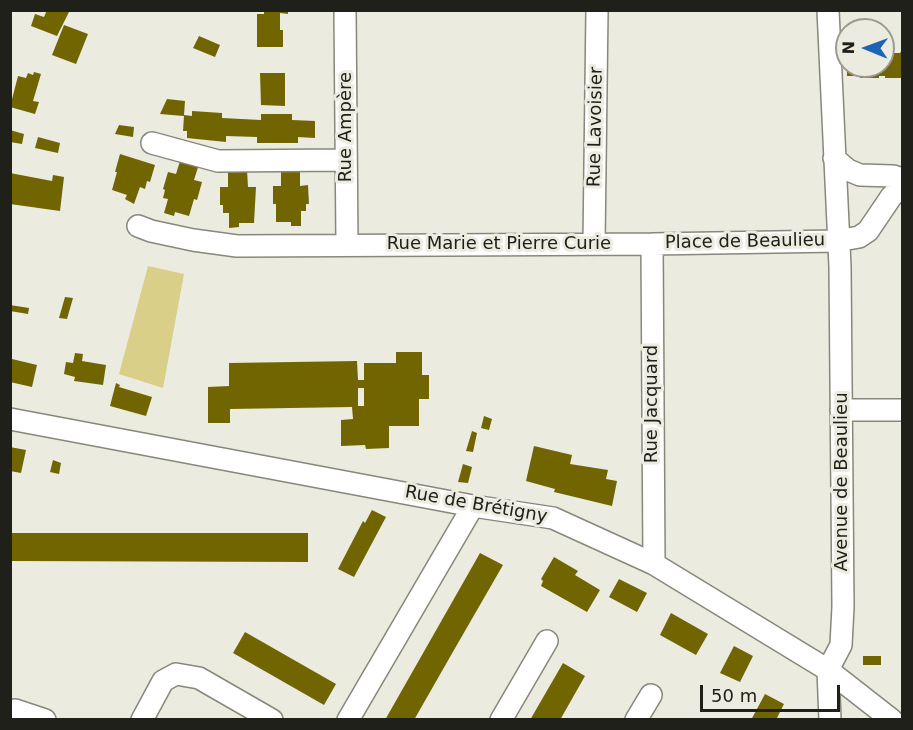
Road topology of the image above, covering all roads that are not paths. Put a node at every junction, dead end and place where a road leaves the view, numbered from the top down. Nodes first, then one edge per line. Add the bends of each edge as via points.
1 (345, 10) edge
2 (597, 10) edge
3 (609, 10) edge
4 (828, 10) edge
5 (598, 58) junction
6 (152, 143) dead end
7 (834, 158) junction
8 (346, 160) junction
9 (903, 179) edge
10 (903, 186) edge
11 (138, 226) dead end
12 (837, 241) junction
13 (594, 243) junction
14 (347, 244) junction
15 (652, 244) junction
16 (842, 410) junction
17 (903, 410) edge
18 (10, 418) edge
19 (473, 506) junction
20 (654, 564) junction
21 (547, 641) dead end
22 (828, 670) junction
23 (651, 695) dead end
24 (10, 711) edge
25 (45, 720) edge
26 (142, 720) edge
27 (272, 720) edge
28 (348, 720) edge
29 (501, 720) edge
30 (636, 720) edge
31 (830, 720) edge
32 (892, 720) edge

1 - 8 street, Rue Ampère
2 - 5 street, Rue Lavoisier
3 - 5 street via 609,35
4 - 7 street, Avenue de Beaulieu
5 - 13 street, Rue Lavoisier
6 - 8 street via 218,161
7 - 9 street via 860,175
7 - 12 street, Avenue de Beaulieu
8 - 14 street, Rue Ampère
10 - 12 street, Place de Beaulieu via 868,231
11 - 14 street, Rue Marie et Pierre Curie via 237,246
12 - 15 street, Place de Beaulieu
12 - 16 street, Avenue de Beaulieu
13 - 14 street, Rue Marie et Pierre Curie
13 - 15 street, Rue Marie et Pierre Curie
15 - 20 street, Rue Jacquard
16 - 17 street
16 - 22 street, Avenue de Beaulieu via 841,645
18 - 19 street, Rue de Brétigny
19 - 20 street, Rue de Brétigny via 553,518
19 - 28 street
20 - 22 street, Rue de Brétigny
21 - 29 street
22 - 31 street, Avenue de Beaulieu
22 - 32 street, Rue de Brétigny
23 - 30 street
24 - 25 street
26 - 27 street via 163,681 176,674 199,678

